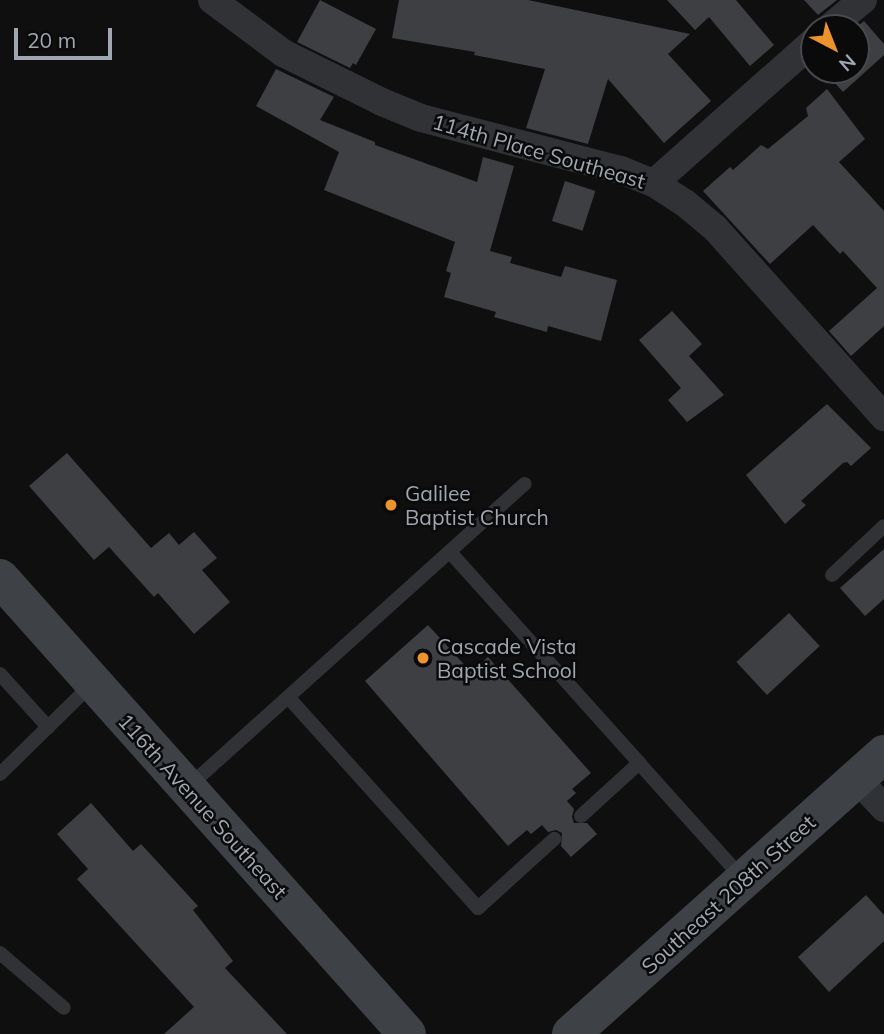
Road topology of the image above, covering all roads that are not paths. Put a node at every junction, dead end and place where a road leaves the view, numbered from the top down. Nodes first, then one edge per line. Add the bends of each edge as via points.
1 (212, 0) edge
2 (863, 0) edge
3 (846, 14) edge
4 (800, 53) edge
5 (654, 183) junction
6 (884, 417) edge
7 (525, 484) dead end
8 (884, 526) edge
9 (450, 552) junction
10 (832, 575) dead end
11 (0, 578) edge
12 (0, 674) edge
13 (93, 683) junction
14 (288, 697) junction
15 (48, 727) junction
16 (639, 763) junction
17 (871, 766) edge
18 (0, 774) edge
19 (187, 788) junction
20 (884, 807) edge
21 (581, 816) dead end
22 (554, 839) dead end
23 (744, 880) junction
24 (0, 953) edge
25 (64, 1007) dead end
26 (407, 1034) edge
27 (571, 1034) edge

1 - 5 street, 114th Place Southeast via 283,53 382,102 421,118 587,160
2 - 3 street
4 - 5 street
5 - 6 street, 114th Place Southeast via 715,228
7 - 9 lane
8 - 10 lane
9 - 14 lane
9 - 16 lane
11 - 13 main road, 116th Avenue Southeast
12 - 15 lane
13 - 15 lane
13 - 19 main road, 116th Avenue Southeast
14 - 19 lane
14 - 22 lane via 478,908
15 - 18 lane
16 - 21 lane
16 - 23 lane
17 - 20 street
17 - 23 main road, Southeast 208th Street
19 - 26 main road, 116th Avenue Southeast
23 - 27 main road, Southeast 208th Street
24 - 25 lane

